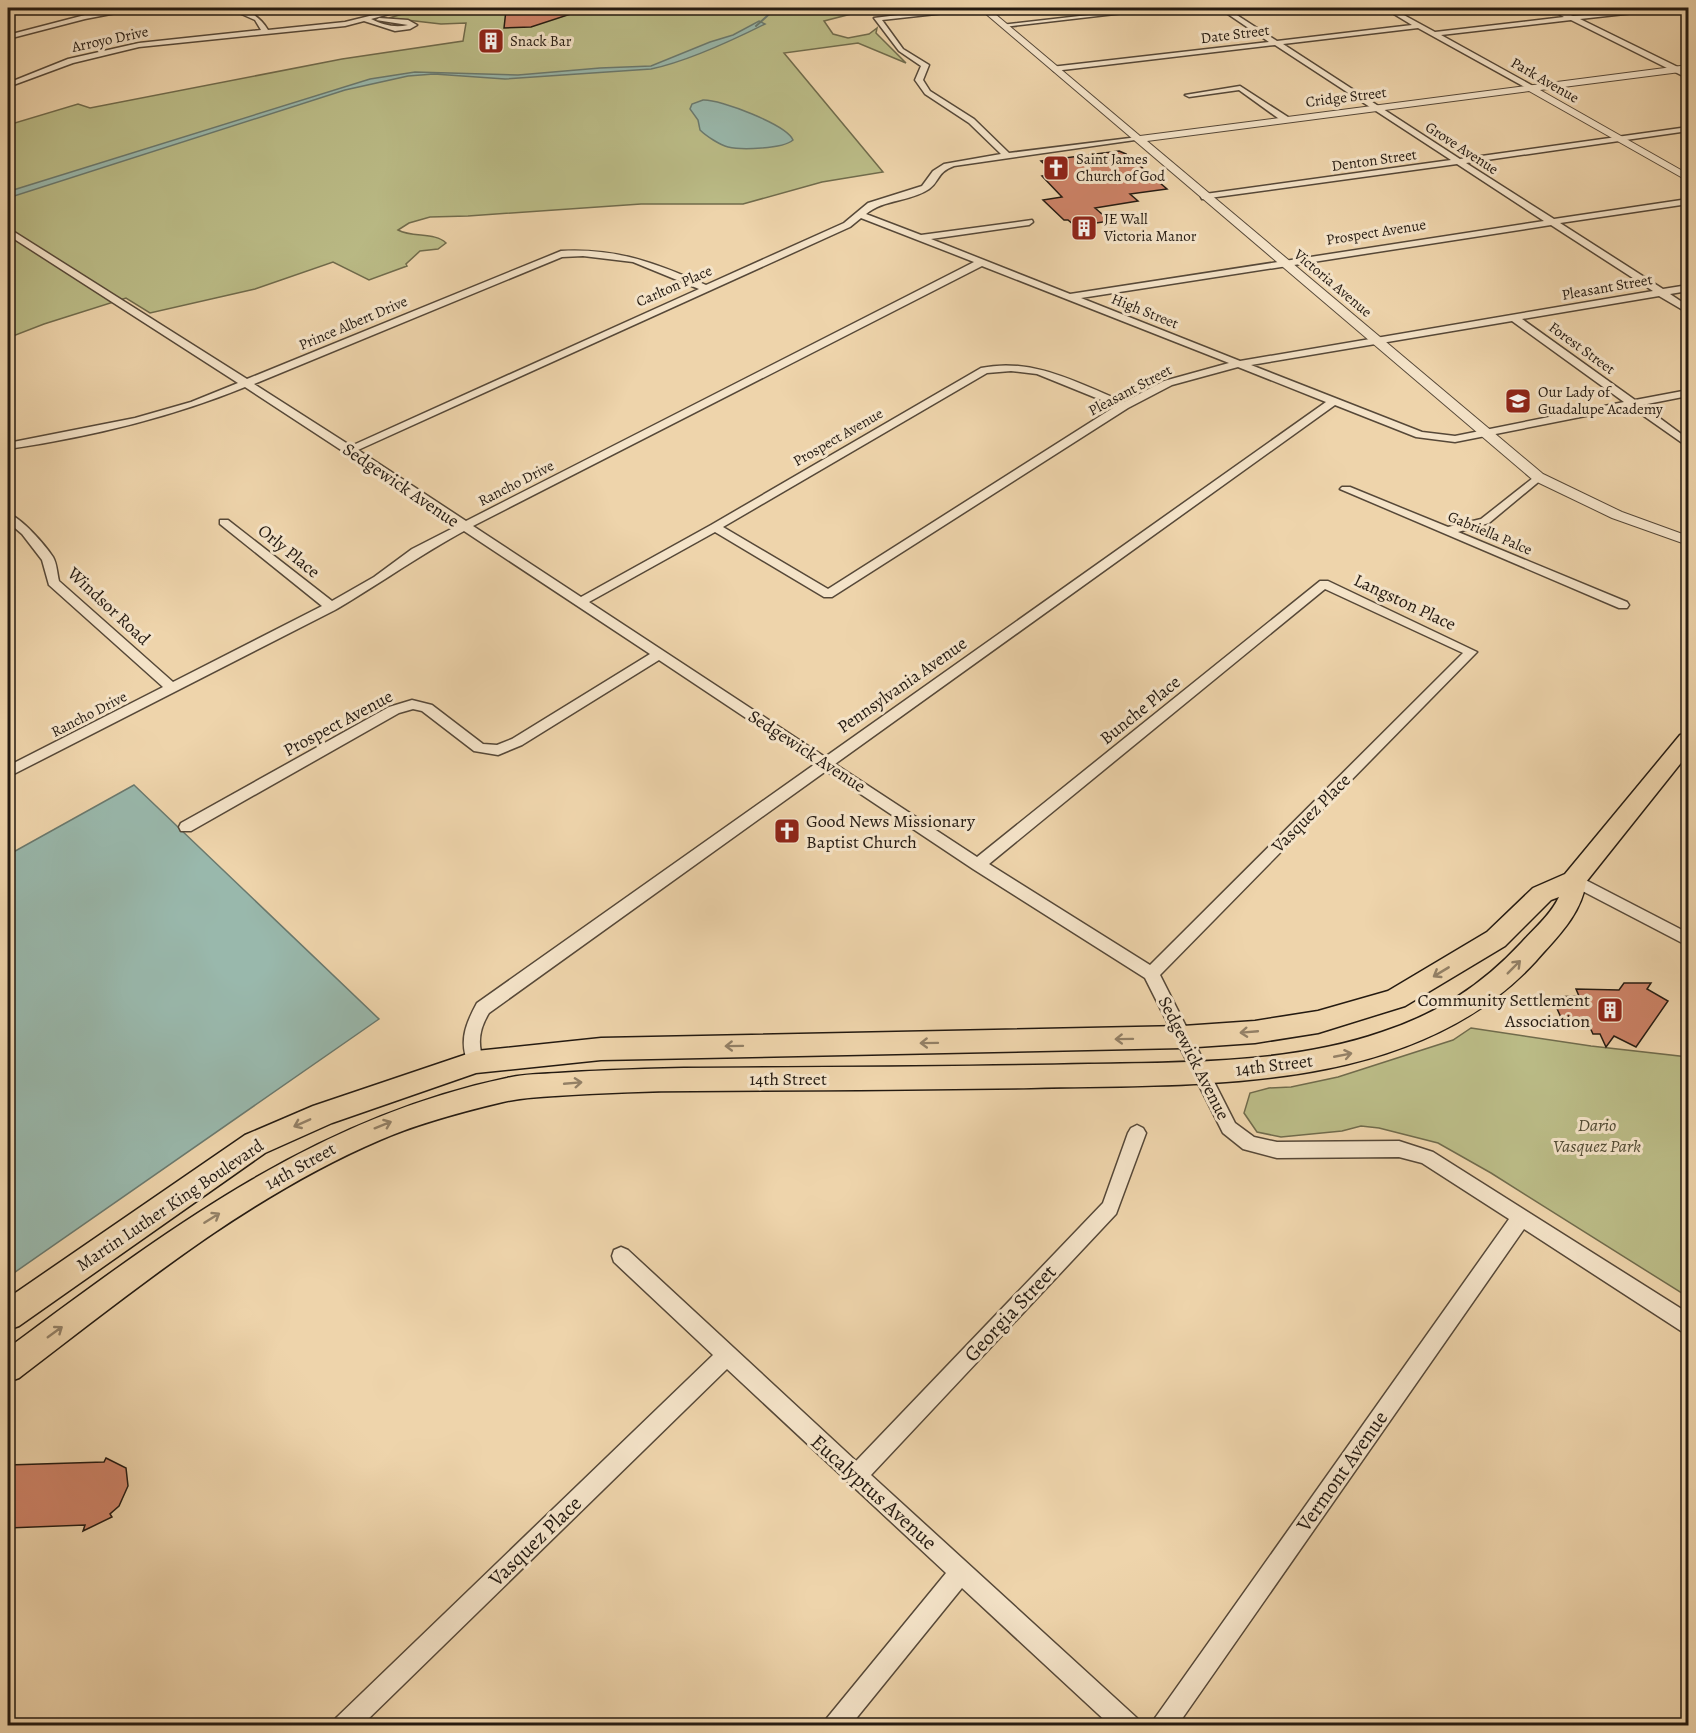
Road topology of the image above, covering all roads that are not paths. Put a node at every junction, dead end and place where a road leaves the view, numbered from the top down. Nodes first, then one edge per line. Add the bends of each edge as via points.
1 (139, 8) edge
2 (231, 8) edge
3 (401, 8) edge
4 (1164, 8) edge
5 (1222, 8) edge
6 (1387, 8) edge
7 (1551, 8) edge
8 (1661, 8) edge
9 (985, 9) edge
10 (374, 17) junction
11 (1571, 18) junction
12 (365, 19) junction
13 (1004, 25) junction
14 (1419, 26) junction
15 (266, 31) junction
16 (1435, 34) junction
17 (8, 37) edge
18 (1276, 42) junction
19 (1689, 68) edge
20 (1054, 69) junction
21 (1677, 69) junction
22 (1689, 75) edge
23 (8, 79) edge
24 (8, 85) edge
25 (1530, 88) junction
26 (1190, 94) dead end
27 (1374, 108) junction
28 (1285, 119) junction
29 (1689, 129) edge
30 (1138, 139) junction
31 (1620, 139) junction
32 (1007, 156) junction
33 (1457, 162) junction
34 (1689, 178) edge
35 (1205, 197) junction
36 (1689, 201) edge
37 (859, 214) junction
38 (1029, 222) dead end
39 (1553, 222) junction
40 (8, 231) edge
41 (917, 238) junction
42 (1283, 262) junction
43 (980, 263) junction
44 (705, 288) junction
45 (1689, 288) edge
46 (1661, 293) junction
47 (1069, 297) junction
48 (1689, 310) edge
49 (1515, 318) junction
50 (1378, 342) junction
51 (1238, 364) junction
52 (245, 385) junction
53 (1689, 393) edge
54 (1333, 402) junction
55 (1633, 404) junction
56 (1124, 406) junction
57 (1485, 432) junction
58 (1689, 444) edge
59 (8, 446) edge
60 (350, 450) junction
61 (1538, 477) junction
62 (1346, 489) dead end
63 (8, 517) edge
64 (224, 522) dead end
65 (463, 527) junction
66 (715, 527) junction
67 (1448, 531) junction
68 (1689, 541) edge
69 (1324, 584) joint
70 (580, 602) junction
71 (1623, 605) dead end
72 (331, 607) junction
73 (1471, 652) joint
74 (660, 654) junction
75 (172, 688) junction
76 (1686, 747) edge
77 (825, 764) junction
78 (8, 772) edge
79 (186, 828) dead end
80 (978, 865) junction
81 (1574, 880) junction
82 (1689, 940) edge
83 (1151, 974) junction
84 (1183, 1037) junction
85 (476, 1062) junction
86 (1202, 1072) junction
87 (1137, 1133) dead end
88 (1522, 1216) junction
89 (621, 1256) dead end
90 (8, 1316) edge
91 (1689, 1324) edge
92 (726, 1356) junction
93 (8, 1367) edge
94 (856, 1476) junction
95 (961, 1572) junction
96 (345, 1725) edge
97 (835, 1725) edge
98 (1130, 1725) edge
99 (1163, 1725) edge

1 - 17 street via 84,17
2 - 15 street via 258,19
3 - 10 street, Arroyo Drive
4 - 13 street
5 - 18 street, Grove Avenue
6 - 14 street, Park Avenue
7 - 11 street
8 - 11 street
9 - 13 street, Victoria Avenue
9 - 32 street via 877,18 901,50 925,65 919,80 924,89 967,117
10 - 12 street, Arroyo Drive
10 - 12 street via 383,22 414,25 393,28
11 - 16 street
11 - 21 street
12 - 15 street, Arroyo Drive
13 - 20 street, Victoria Avenue
14 - 16 street, Park Avenue
14 - 18 street, Date Street
15 - 23 street, Arroyo Drive via 137,42 62,59
15 - 24 street, Arroyo Drive via 133,46 55,66
16 - 25 street, Park Avenue
18 - 20 street, Date Street
18 - 27 street, Grove Avenue
19 - 21 street, Cridge Street
20 - 30 street, Victoria Avenue
21 - 22 street
21 - 25 street, Cridge Street
25 - 27 street, Cridge Street
25 - 31 street, Park Avenue
26 - 28 street via 1240,88
27 - 28 street, Cridge Street
27 - 33 street, Grove Avenue
28 - 30 street, Cridge Street
29 - 31 street, Denton Street
30 - 32 street, Cridge Street
30 - 35 street, Victoria Avenue
31 - 33 street, Denton Street
31 - 34 street, Park Avenue
32 - 37 street, Carlton Place via 945,167 935,174 930,185 871,205
33 - 35 street, Denton Street
33 - 39 street, Grove Avenue
35 - 42 street, Victoria Avenue
36 - 39 street, Prospect Avenue
37 - 41 street, High Street
37 - 44 street, Carlton Place via 847,225
38 - 41 street
39 - 42 street, Prospect Avenue
39 - 46 street, Grove Avenue
40 - 52 street, Sedgewick Avenue
41 - 43 street, High Street
42 - 47 street, Prospect Avenue
42 - 50 street, Victoria Avenue
43 - 47 street, High Street
43 - 65 street, Rancho Drive
44 - 52 street, Prince Albert Drive via 640,260 585,251 561,254
44 - 60 street, Carlton Place
45 - 46 street, Pleasant Street
46 - 48 street, Grove Avenue
46 - 49 street, Pleasant Street
47 - 51 street, High Street
49 - 50 street, Pleasant Street
49 - 55 street, Forest Street
50 - 51 street, Pleasant Street
50 - 57 street, Victoria Avenue
51 - 54 street, High Street
51 - 56 street, Pleasant Street via 1168,383
52 - 59 street, Prince Albert Drive via 137,421
52 - 60 street, Sedgewick Avenue
53 - 55 street, High Street
54 - 57 street, High Street via 1420,435 1455,439
54 - 77 street, Pennsylvania Avenue
55 - 57 street, High Street
55 - 58 street, Forest Street
56 - 66 street, Prospect Avenue via 1039,371 985,370
56 - 66 street, Pleasant Street via 828,594
57 - 61 street, Victoria Avenue
60 - 65 street, Sedgewick Avenue
61 - 67 street via 1485,521
61 - 68 street, Victoria Avenue via 1617,515
62 - 67 street, Gabriella Palce
63 - 75 street, Windsor Road via 48,559 53,582
64 - 72 street, Orly Place
65 - 70 street, Sedgewick Avenue
65 - 72 street, Rancho Drive
66 - 70 street, Prospect Avenue
67 - 71 street, Gabriella Palce
69 - 73 street, Langston Place
69 - 80 street, Bunche Place
70 - 74 street, Sedgewick Avenue
72 - 75 street, Rancho Drive
73 - 83 street, Vasquez Place
74 - 77 street, Sedgewick Avenue
74 - 79 street, Prospect Avenue via 498,750 479,748 427,708 412,704 393,710
75 - 78 street, Rancho Drive
76 - 81 main road, 14th Street
77 - 80 street, Sedgewick Avenue
77 - 85 street, Pennsylvania Avenue via 483,1008 472,1026 471,1052
80 - 83 street, Sedgewick Avenue
81 - 82 street
81 -> 84 main road, 14th Street via 1542,894 1496,939 1396,999 1318,1022
86 -> 81 main road, 14th Street via 1292,1065 1364,1051 1473,1002 1510,972 1538,942 1569,902
83 - 84 street, Sedgewick Avenue
84 -> 85 main road, 14th Street via 601,1049
84 - 86 street, Sedgewick Avenue
85 -> 90 main road, Martin Luther King Boulevard via 323,1114 255,1144
86 - 88 street, Sedgewick Avenue via 1229,1128 1249,1144 1277,1150 1399,1149 1427,1157
93 -> 86 main road, 14th Street via 199,1226 285,1173 349,1139 422,1110 510,1088 602,1080
87 - 94 street, Georgia Street via 1110,1208
88 - 91 street, Sedgewick Avenue
88 - 99 street, Vermont Avenue
89 - 92 street, Eucalyptus Avenue
92 - 94 street, Eucalyptus Avenue
92 - 96 street, Vasquez Place
94 - 95 street, Eucalyptus Avenue
95 - 97 street
95 - 98 street, Eucalyptus Avenue

